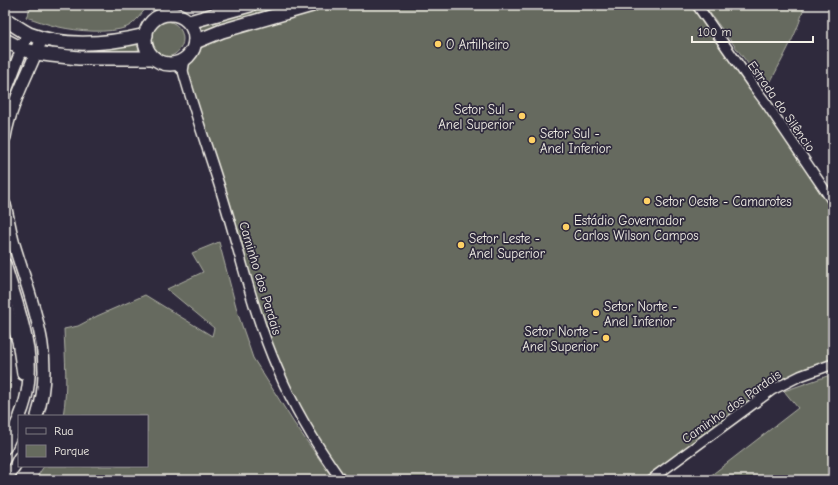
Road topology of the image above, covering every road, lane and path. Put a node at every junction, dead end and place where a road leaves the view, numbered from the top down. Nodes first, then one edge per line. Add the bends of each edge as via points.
1 (250, 5) edge
2 (312, 5) edge
3 (697, 5) edge
4 (5, 19) edge
5 (188, 22) junction
6 (28, 33) junction
7 (146, 35) junction
8 (42, 38) junction
9 (5, 40) edge
10 (195, 42) junction
11 (22, 49) junction
12 (37, 53) junction
13 (154, 58) junction
14 (181, 64) junction
15 (5, 94) edge
16 (5, 137) edge
17 (833, 202) edge
18 (5, 205) edge
19 (5, 264) edge
20 (5, 301) edge
21 (833, 364) edge
22 (20, 415) edge
23 (20, 415) edge
24 (37, 415) edge
25 (18, 420) edge
26 (5, 448) edge
27 (18, 460) edge
28 (5, 480) edge
29 (341, 480) edge
30 (650, 480) edge

1 - 5 main road
2 - 10 main road via 222,31
3 - 17 street, Estrada do Silêncio
4 - 6 main road
5 - 7 main road via 177,15 163,15 152,23
5 - 10 main road
6 - 8 main road
6 - 11 street
7 - 8 main road via 121,41 91,43 61,42
7 - 13 main road via 147,48
8 - 12 street
9 - 11 main road
10 - 14 main road
11 - 12 main road
11 - 15 street
12 - 13 main road via 79,58
12 - 16 street via 15,103
13 - 14 main road via 160,62
14 - 29 street, Caminho dos Pardais via 274,360 303,421
18 - 24 street via 43,345 43,389
19 - 22 street via 24,325 28,349 29,382
20 - 23 street via 18,341 22,366
21 - 30 street, Caminho dos Pardais via 772,390
25 - 26 street
27 - 28 street

